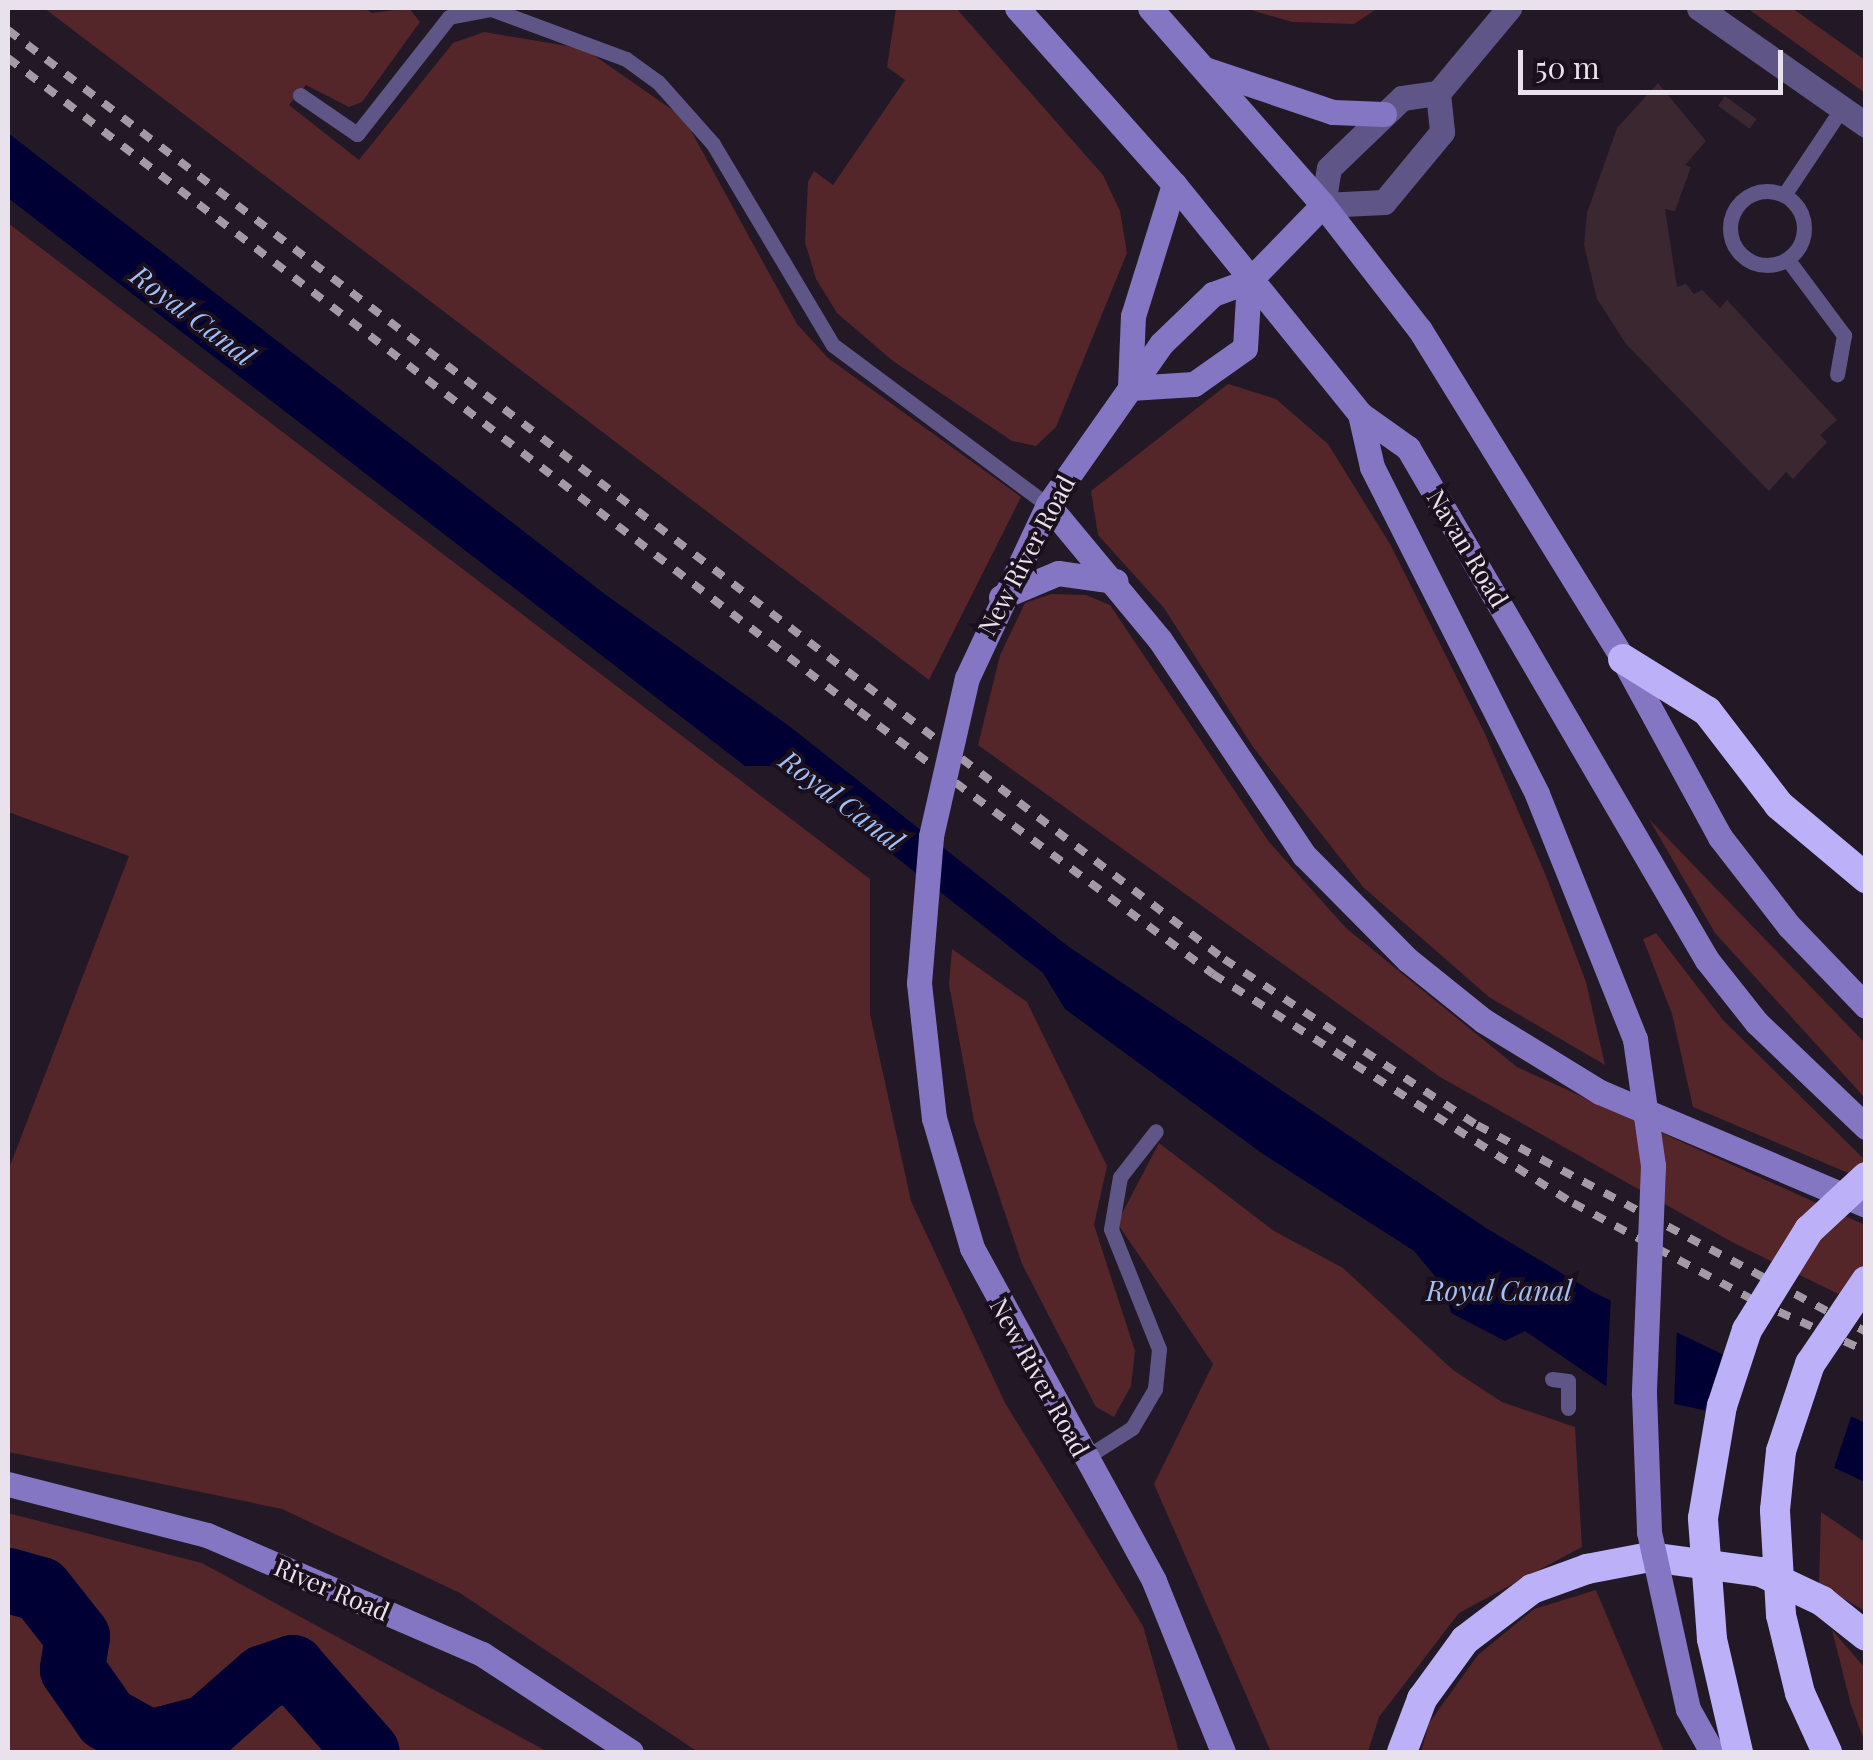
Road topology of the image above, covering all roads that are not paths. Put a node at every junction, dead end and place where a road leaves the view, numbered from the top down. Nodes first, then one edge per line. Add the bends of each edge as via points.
1 (1018, 8) edge
2 (1150, 8) edge
3 (1508, 8) edge
4 (1700, 8) edge
5 (474, 10) edge
6 (442, 12) edge
7 (1205, 69) junction
8 (1438, 93) junction
9 (300, 95) dead end
10 (1842, 108) junction
11 (1384, 114) junction
12 (1866, 125) edge
13 (1174, 184) junction
14 (1784, 196) junction
15 (1323, 205) junction
16 (1788, 260) junction
17 (1249, 280) junction
18 (1837, 374) dead end
19 (1130, 388) junction
20 (1360, 414) junction
21 (1048, 504) junction
22 (1115, 581) junction
23 (1001, 597) junction
24 (1623, 659) junction
25 (1866, 878) edge
26 (1866, 1006) edge
27 (1866, 1127) edge
28 (1156, 1132) dead end
29 (1866, 1177) edge
30 (1866, 1204) edge
31 (1866, 1281) edge
32 (1552, 1379) dead end
33 (1568, 1408) dead end
34 (1085, 1458) junction
35 (8, 1484) edge
36 (1866, 1636) edge
37 (631, 1752) edge
38 (1223, 1752) edge
39 (1402, 1752) edge
40 (1712, 1752) edge
41 (1738, 1752) edge
42 (1827, 1752) edge

1 - 13 main road, Navan Road
2 - 7 main road
3 - 8 street
4 - 10 street
5 - 6 lane
5 - 21 lane via 491,9 598,44 658,82 713,144 834,345
6 - 9 lane via 357,134
7 - 11 main road via 1333,112
7 - 15 main road
8 - 11 street via 1402,98
8 - 15 street via 1442,132 1384,202
10 - 12 street
10 - 14 lane
11 - 15 street via 1329,168
13 - 17 main road, Navan Road
13 - 19 main road via 1133,316
14 - 16 lane via 1804,226
14 - 16 lane via 1750,195 1730,224 1735,248 1754,263
15 - 17 main road, New River Road
15 - 24 main road via 1420,330
16 - 18 lane via 1844,335
17 - 19 main road, New River Road via 1214,294 1161,344
17 - 19 main road via 1245,348 1194,384
17 - 20 main road, Navan Road
19 - 21 main road, New River Road
20 - 27 main road, Navan Road via 1408,448 1707,960 1757,1023
20 - 40 main road, bridge via 1372,467 1440,591 1545,811 1635,1039 1653,1166 1644,1394 1650,1532 1688,1709
21 - 22 main road
21 - 23 main road, New River Road
22 - 23 main road via 1058,574
22 - 30 main road via 1304,855 1408,960 1484,1021 1600,1092
23 - 34 main road, New River Road, bridge via 967,678 931,836 919,983 934,1118 972,1248
24 - 25 highway via 1707,711 1780,806
24 - 26 main road via 1720,837 1789,926
28 - 34 lane via 1120,1178 1112,1229 1160,1349 1156,1390 1132,1428
29 - 41 highway, bridge via 1808,1230 1747,1330 1722,1406 1704,1518 1712,1638
31 - 42 highway, bridge via 1810,1364 1781,1451 1775,1510 1781,1615 1800,1693
32 - 33 lane via 1568,1382
34 - 38 main road, New River Road via 1154,1582
35 - 37 main road, River Road via 207,1535 482,1654
36 - 39 highway via 1822,1601 1761,1572 1650,1558 1587,1569 1532,1589 1465,1640 1422,1699

